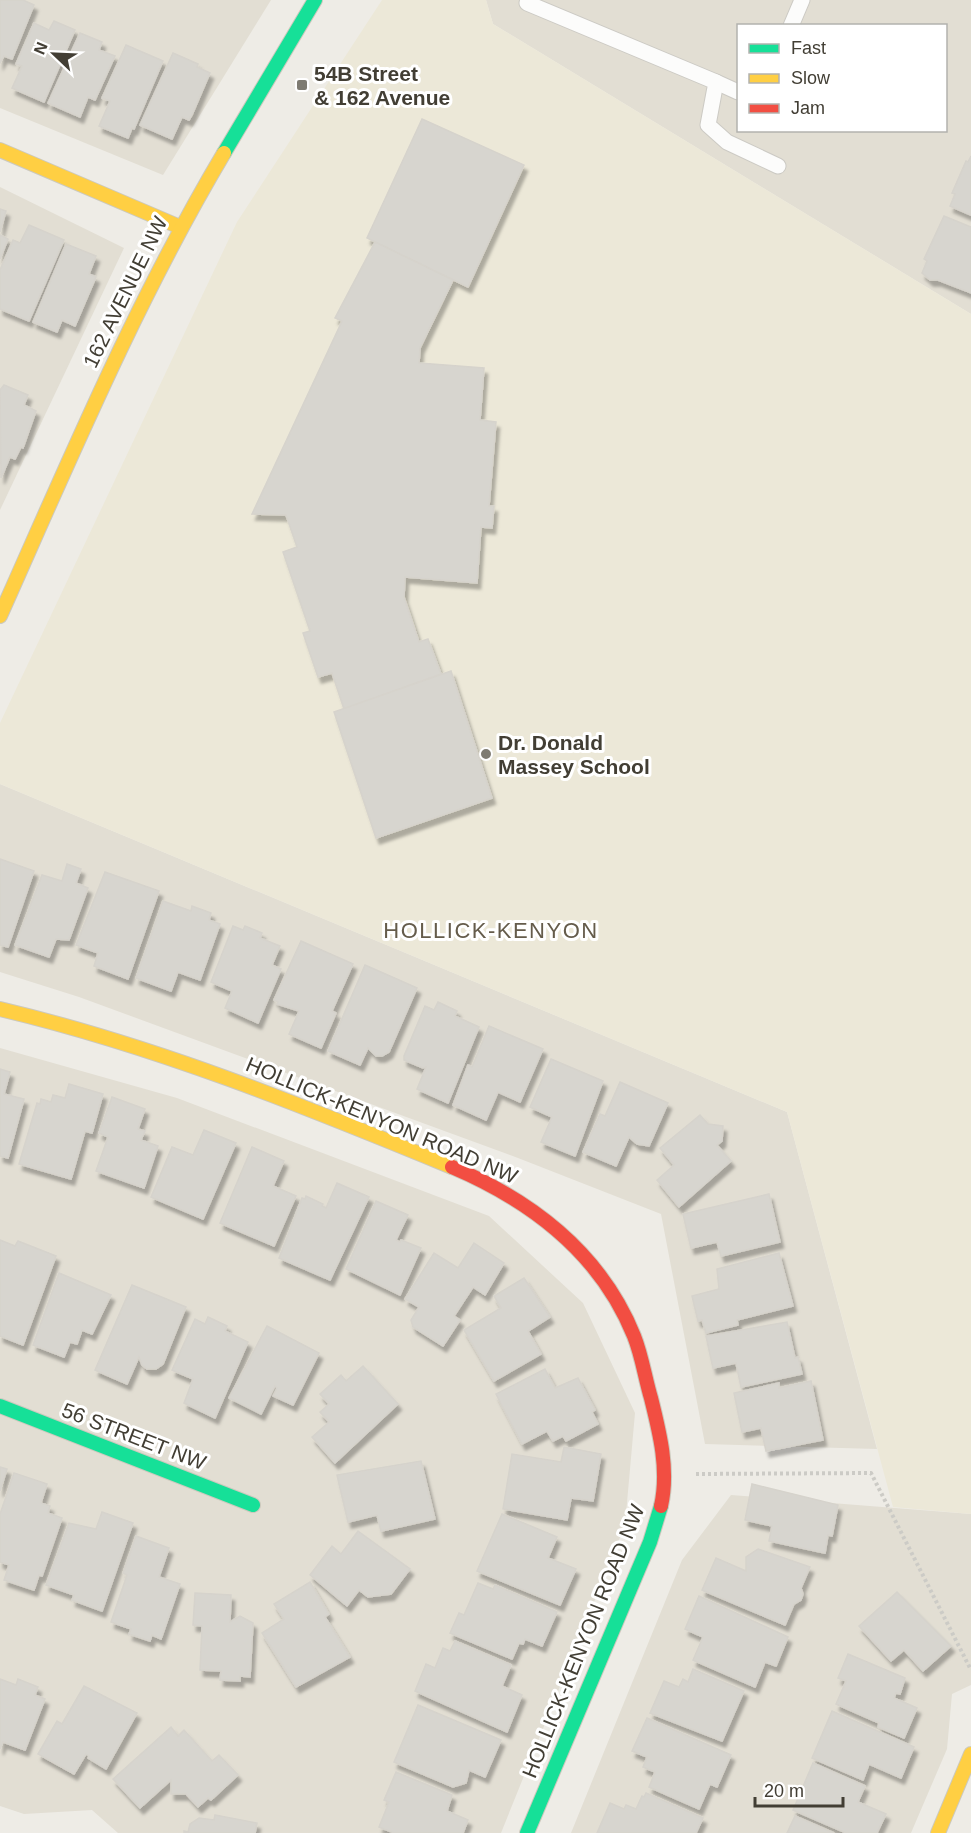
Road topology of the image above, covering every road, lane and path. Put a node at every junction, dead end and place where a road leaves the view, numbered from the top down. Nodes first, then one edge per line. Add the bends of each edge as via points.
1 (315, 0) edge
2 (528, 0) edge
3 (802, 0) edge
4 (792, 24) edge
5 (716, 82) junction
6 (737, 92) edge
7 (0, 150) edge
8 (778, 165) dead end
9 (180, 227) junction
10 (0, 616) edge
11 (0, 1009) edge
12 (0, 1406) edge
13 (665, 1474) junction
14 (254, 1505) dead end
15 (971, 1670) edge
16 (971, 1754) edge
17 (527, 1833) edge
18 (938, 1833) edge

1 - 9 street, 162 AVENUE NW
2 - 5 lane via 527,3
3 - 4 lane
5 - 6 lane
5 - 8 lane via 708,126 727,142
7 - 9 street
9 - 10 street, 162 AVENUE NW via 13,572
11 - 13 street, HOLLICK-KENYON ROAD NW via 129,1044 231,1078 463,1173 537,1213 584,1258 619,1306 636,1339 662,1443
12 - 14 street, 56 STREET NW
13 - 15 path via 871,1473
13 - 17 street, HOLLICK-KENYON ROAD NW via 662,1505 650,1542
16 - 18 street

